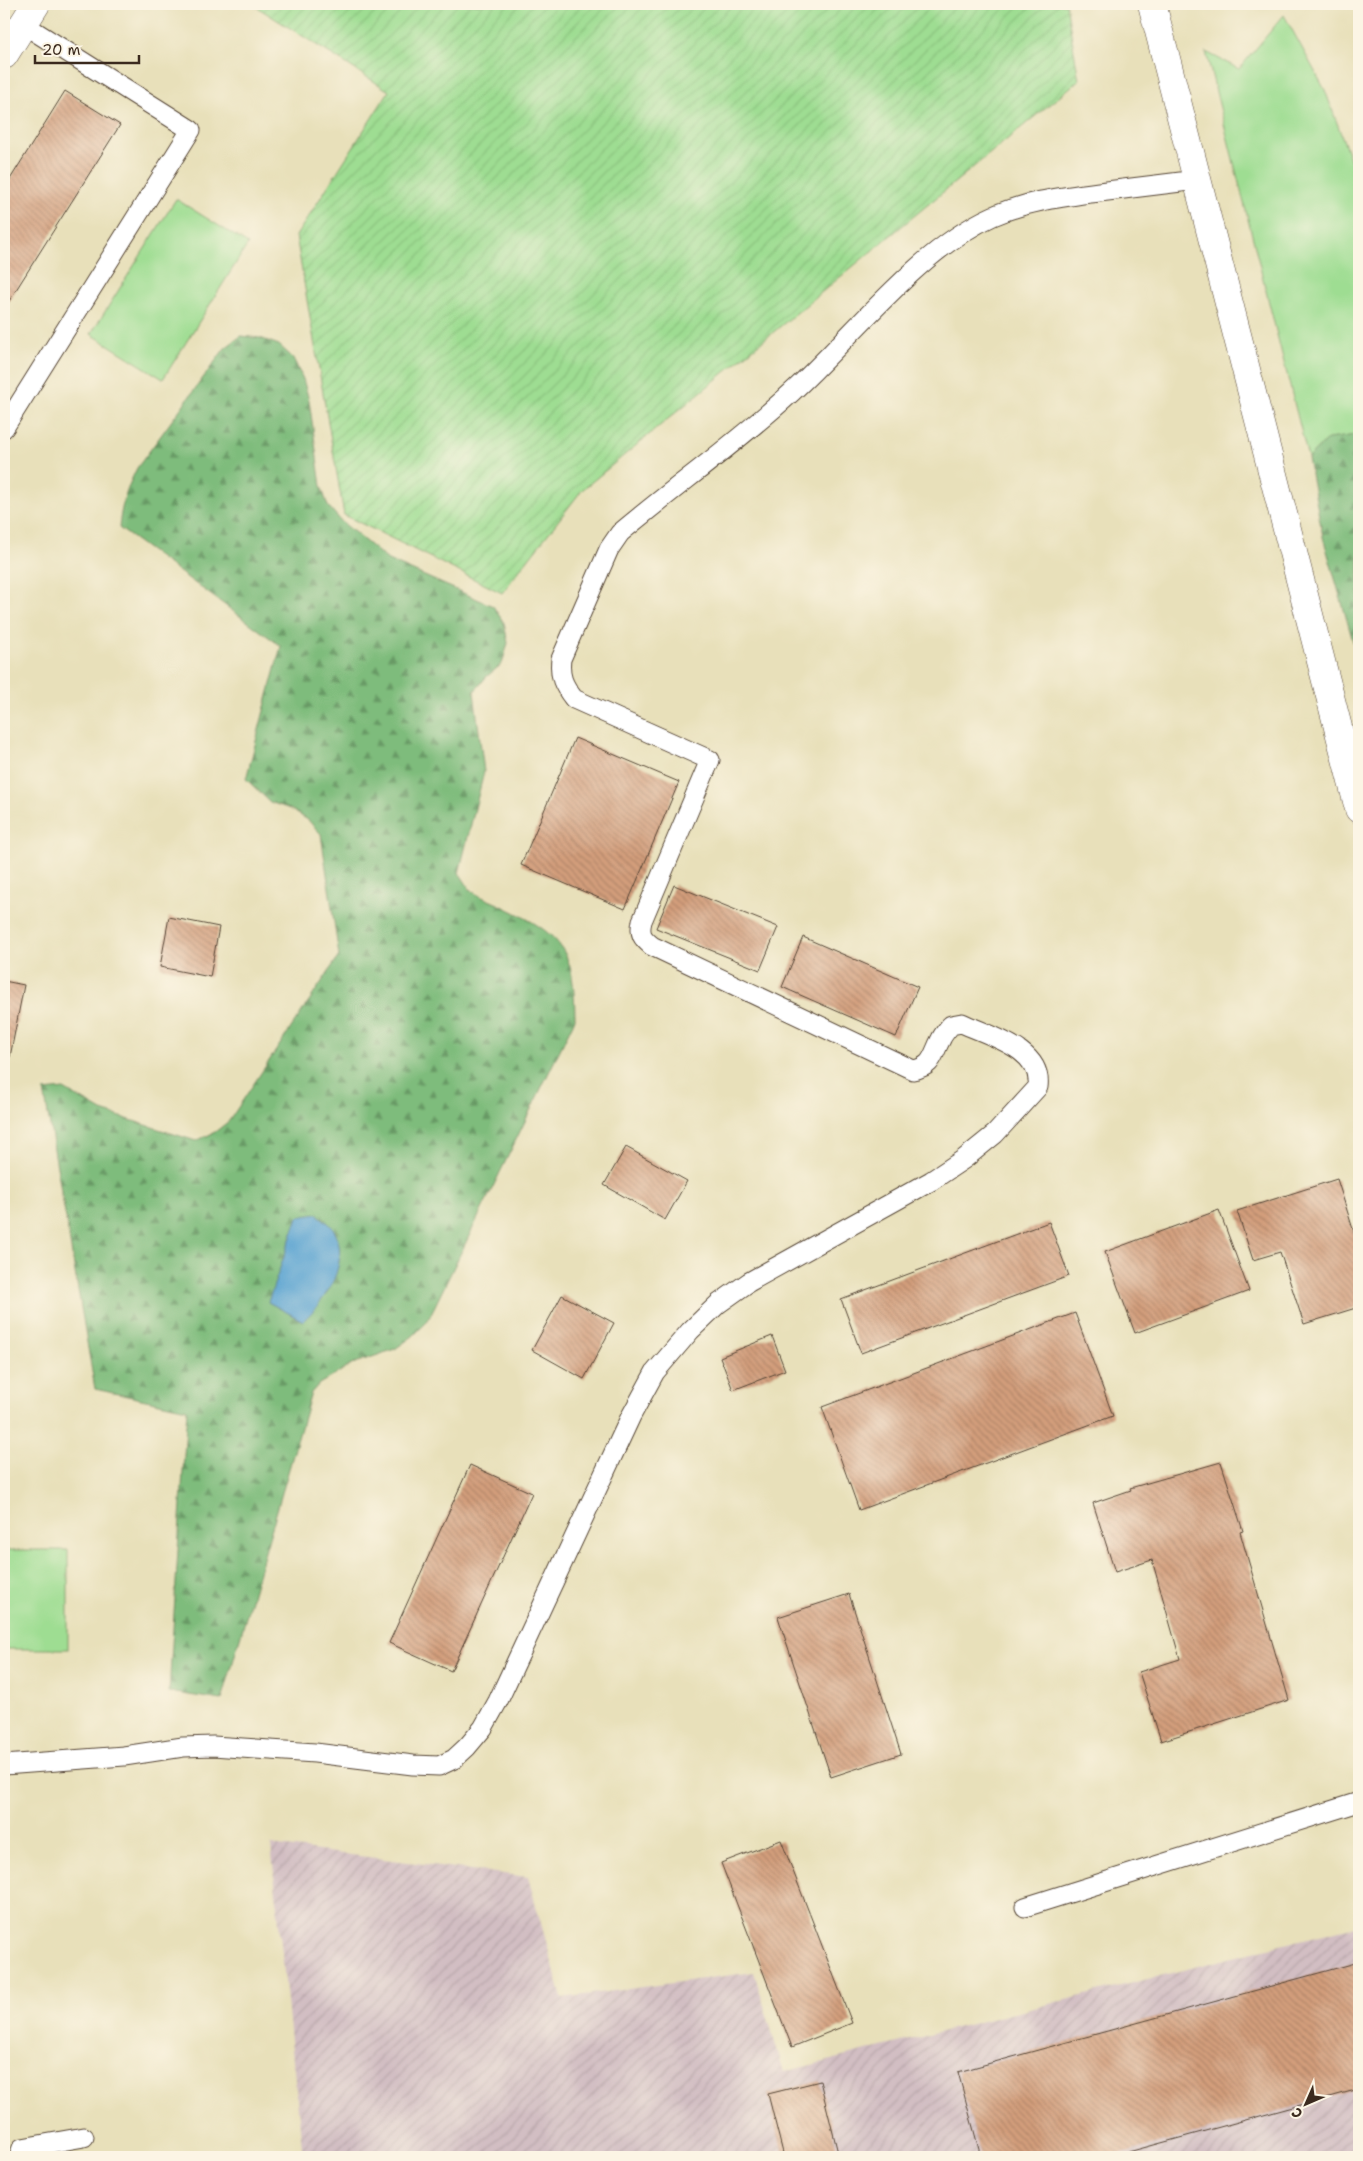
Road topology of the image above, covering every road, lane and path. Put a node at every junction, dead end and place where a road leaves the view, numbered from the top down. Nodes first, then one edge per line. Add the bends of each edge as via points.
1 (1152, 4) edge
2 (29, 14) edge
3 (4, 55) edge
4 (1197, 180) junction
5 (4, 428) edge
6 (1359, 809) edge
7 (4, 1765) edge
8 (1359, 1802) edge
9 (1025, 1908) dead end
10 (84, 2137) dead end
11 (19, 2157) edge

1 - 4 street
2 - 3 street
2 - 5 lane via 191,130
4 - 6 street
4 - 7 lane via 1023,205 992,217 946,245 908,276 749,431 620,533 608,549 561,659 559,674 574,699 710,760 642,921 642,939 913,1070 923,1068 933,1058 950,1025 962,1023 1026,1054 1035,1065 1038,1087 995,1134 964,1159 931,1181 749,1282 718,1304 655,1372 631,1416 498,1701 483,1728 454,1759 439,1766 430,1766 315,1753 183,1746 124,1756
8 - 9 lane
10 - 11 lane via 22,2148

